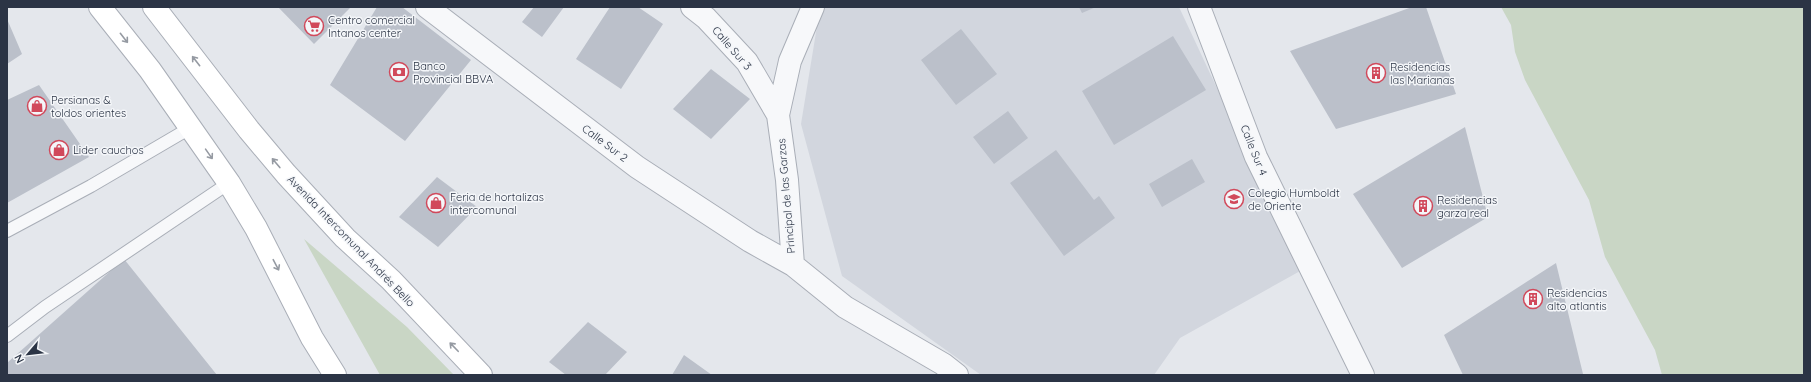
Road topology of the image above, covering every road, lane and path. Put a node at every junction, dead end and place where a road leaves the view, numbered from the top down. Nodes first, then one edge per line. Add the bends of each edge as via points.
1 (100, 7) edge
2 (154, 7) edge
3 (427, 7) edge
4 (692, 7) edge
5 (813, 7) edge
6 (1199, 7) edge
7 (778, 115) junction
8 (190, 128) junction
9 (229, 183) junction
10 (7, 231) edge
11 (792, 265) junction
12 (7, 336) edge
13 (335, 375) edge
14 (481, 375) edge
15 (957, 375) edge
16 (1364, 375) edge

1 -> 8 main road via 150,70
14 -> 2 main road, Avenida Intercomunal Andrés Bello via 286,174
3 - 11 street, Calle Sur 2 via 637,167 750,241
4 - 7 street, Calle Sur 3 via 706,18 747,62
5 - 7 street, Principal de las Garzas via 790,61
6 - 16 street, Calle Sur 4 via 1256,157
7 - 11 street, Principal de las Garzas via 787,180
8 -> 9 main road
8 - 10 lane
9 - 12 lane via 45,307
9 -> 13 main road via 256,228 312,338
11 - 15 street, Principal de las Garzas via 845,307 943,364

